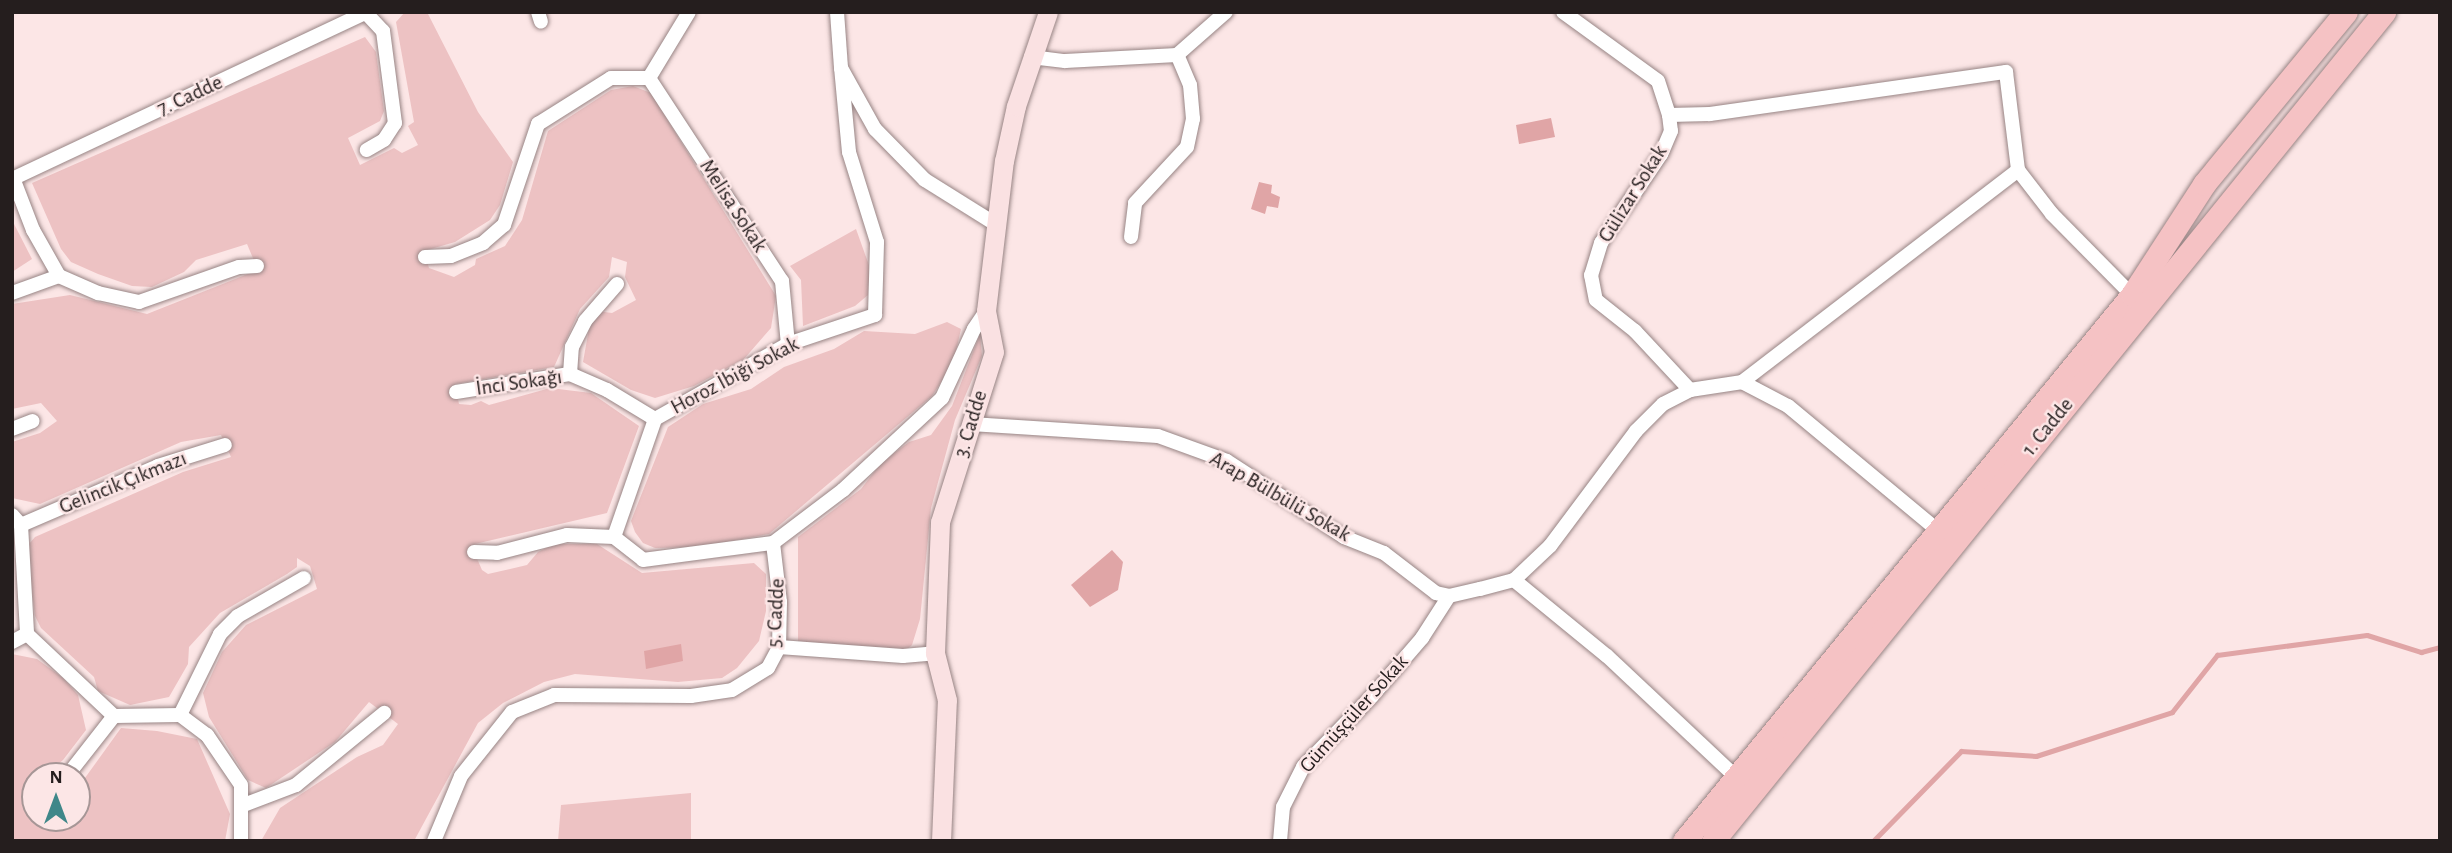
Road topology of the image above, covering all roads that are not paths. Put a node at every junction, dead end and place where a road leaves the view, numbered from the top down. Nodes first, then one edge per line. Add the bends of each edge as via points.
1 (367, 12) edge
2 (689, 12) edge
3 (837, 12) edge
4 (1048, 12) edge
5 (1226, 12) edge
6 (1563, 12) edge
7 (2346, 12) edge
8 (2384, 12) edge
9 (352, 17) edge
10 (1177, 55) junction
11 (1031, 57) junction
12 (841, 68) junction
13 (649, 78) junction
14 (1670, 115) junction
15 (367, 150) dead end
16 (2018, 170) junction
17 (13, 178) edge
18 (997, 225) junction
19 (1132, 237) dead end
20 (425, 257) dead end
21 (257, 266) dead end
22 (59, 276) junction
23 (617, 284) dead end
24 (12, 293) edge
25 (2132, 295) junction
26 (986, 312) junction
27 (788, 344) junction
28 (570, 374) junction
29 (1742, 382) junction
30 (1690, 390) junction
31 (456, 392) dead end
32 (655, 419) junction
33 (33, 421) dead end
34 (971, 424) junction
35 (12, 429) edge
36 (225, 444) dead end
37 (17, 520) edge
38 (1940, 532) junction
39 (614, 537) junction
40 (773, 543) junction
41 (474, 552) dead end
42 (304, 578) dead end
43 (1514, 580) junction
44 (1450, 596) junction
45 (27, 634) junction
46 (12, 642) edge
47 (779, 647) junction
48 (935, 653) junction
49 (384, 713) dead end
50 (180, 715) junction
51 (114, 716) junction
52 (78, 762) edge
53 (1736, 777) junction
54 (241, 806) junction
55 (241, 841) edge
56 (433, 841) edge
57 (941, 841) edge
58 (1280, 841) edge
59 (1684, 841) edge
60 (1713, 841) edge

1 - 9 street, 7. Cadde
1 - 15 street via 383,31 394,123 384,140
2 - 13 street
3 - 12 street
4 - 11 main road, 3. Cadde
5 - 10 street
6 - 14 street via 1658,81
7 - 25 main road, 1. Cadde via 2204,184
8 - 60 main road, 1. Cadde
9 - 17 street, 7. Cadde
10 - 11 street via 1065,61
10 - 19 street via 1190,85 1193,119 1187,147 1135,204
11 - 18 main road, 3. Cadde via 1004,161
12 - 18 street via 875,129 925,180
12 - 27 street, Horoz İbiği Sokak via 849,152 877,242 875,314
13 - 20 street via 611,78 538,124 504,225 483,243 451,256
13 - 27 street, Melisa Sokak via 782,281
14 - 16 street via 1710,114 2006,72
14 - 30 street, Gülizar Sokak via 1671,131 1661,154 1601,243 1591,275 1596,300 1634,331
16 - 25 street via 2052,214
16 - 29 street
17 - 22 street via 33,230
18 - 26 main road, 3. Cadde
21 - 22 street via 239,267 139,302 98,293
22 - 24 street
23 - 28 street via 585,321 572,348
25 - 38 main road, 1. Cadde
26 - 34 main road, 3. Cadde via 994,352
26 - 40 street via 942,398 843,490
27 - 32 street, Horoz İbiği Sokak
28 - 31 street, İnci Sokağı
28 - 32 street, İnci Sokağı
29 - 30 street
29 - 38 street via 1788,407
30 - 43 street via 1663,404 1636,431 1550,546
32 - 39 street, Horoz İbiği Sokak
33 - 35 street
34 - 44 street, Arap Bülbülü Sokak via 1158,436 1227,461 1344,537 1384,553 1436,593
34 - 48 main road, 3. Cadde via 940,522
36 - 37 street, Gelincik Çıkmazı
37 - 45 street
38 - 53 main road, 1. Cadde
39 - 40 street via 643,560
39 - 41 street via 566,535 497,553
40 - 47 street, 5. Cadde via 778,559
42 - 50 street via 238,616 219,634
43 - 44 street
43 - 53 street via 1607,656
44 - 58 street, Gümüşçüler Sokak via 1372,696 1303,767 1283,807
45 - 46 street
45 - 51 street
47 - 48 street via 890,656
47 - 56 street, 5. Cadde via 768,667 732,690 691,696 554,695 512,712 461,776
48 - 57 main road, 3. Cadde via 947,701
49 - 54 street via 296,785
50 - 51 street
50 - 54 street via 206,735 241,785
51 - 52 street
53 - 59 main road, 1. Cadde
54 - 55 street

